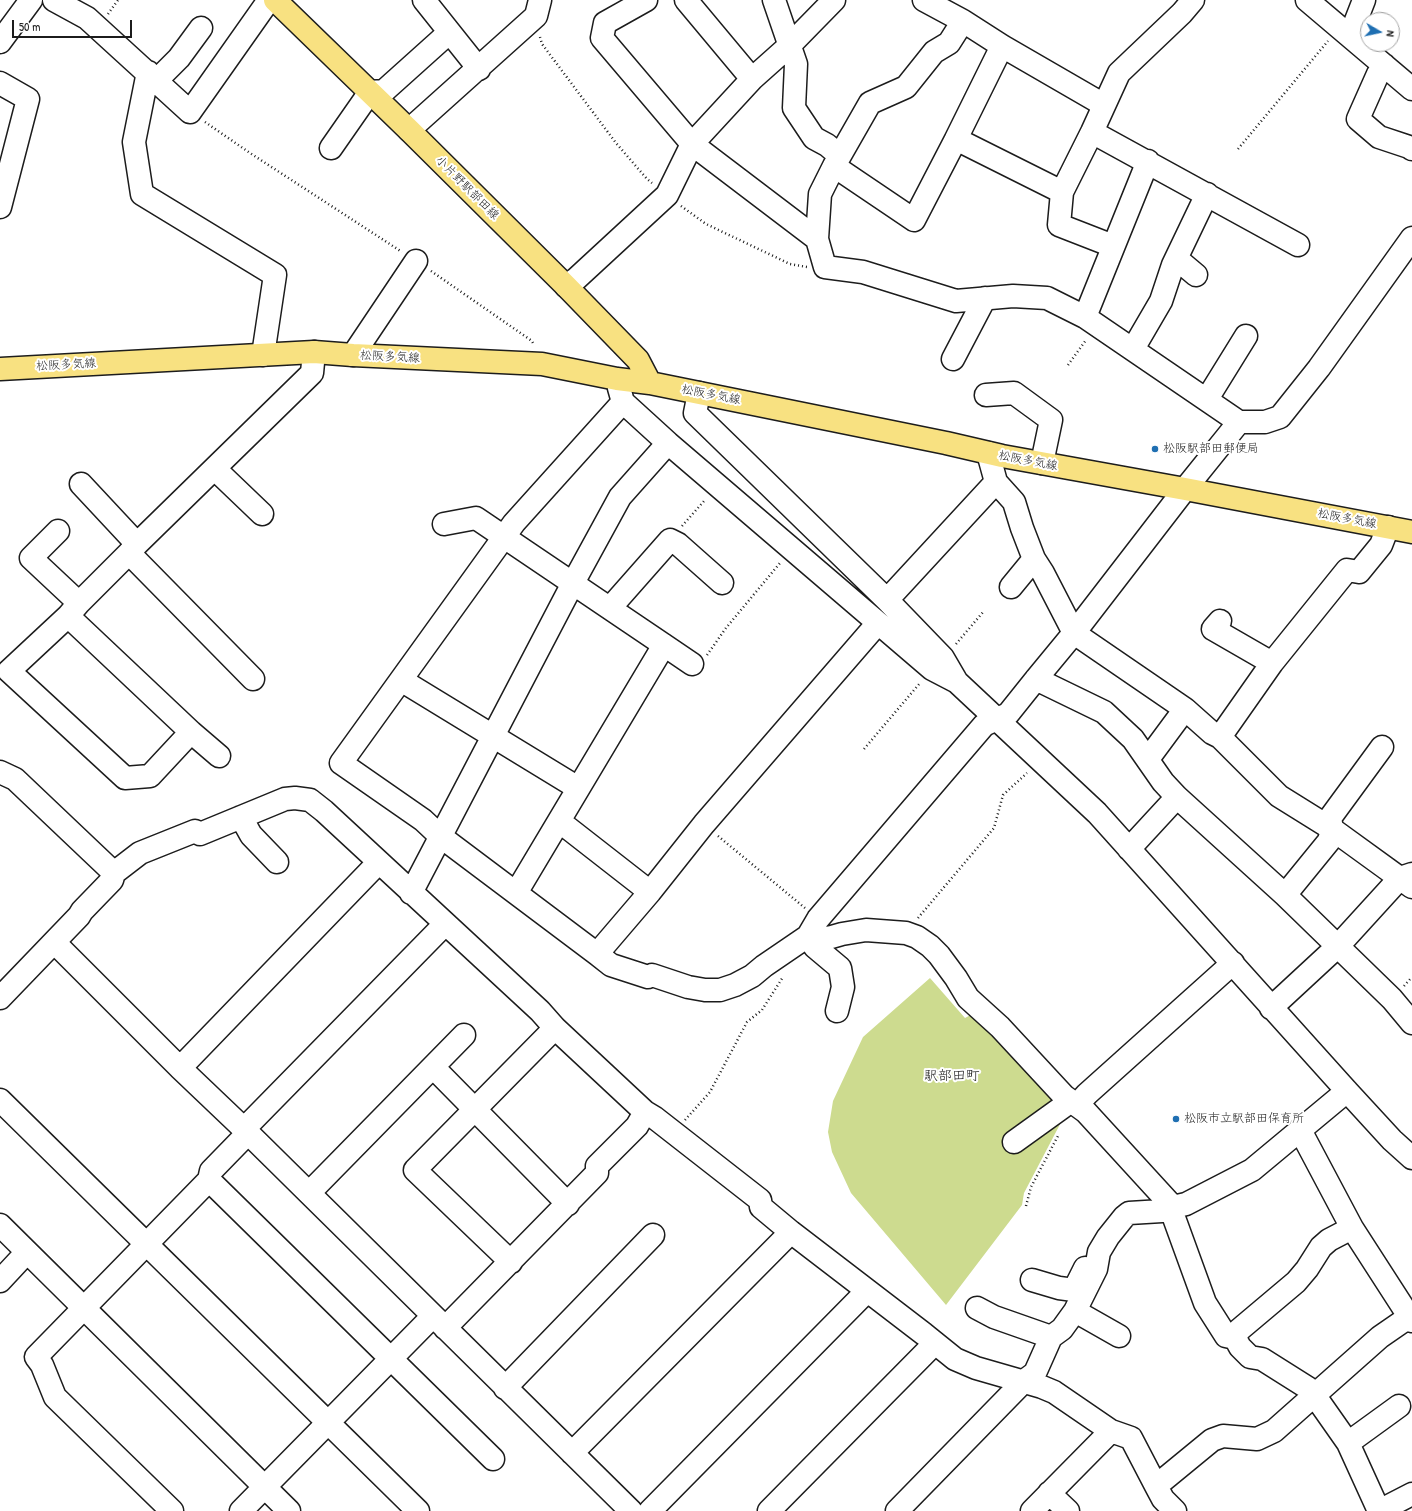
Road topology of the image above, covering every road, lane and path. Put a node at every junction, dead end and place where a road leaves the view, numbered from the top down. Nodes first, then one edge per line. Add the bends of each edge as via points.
1 (31, 0) edge
2 (54, 0) edge
3 (269, 0) edge
4 (275, 0) edge
5 (424, 0) edge
6 (540, 0) edge
7 (646, 0) edge
8 (686, 0) edge
9 (774, 0) edge
10 (834, 0) edge
11 (926, 0) edge
12 (1193, 0) edge
13 (1307, 0) edge
14 (1364, 0) edge
15 (963, 21) junction
16 (201, 28) dead end
17 (1345, 31) junction
18 (443, 38) dead end
19 (0, 42) edge
20 (789, 46) junction
21 (1002, 46) junction
22 (1384, 65) junction
23 (479, 68) junction
24 (152, 76) junction
25 (752, 79) junction
26 (0, 83) edge
27 (1412, 89) edge
28 (370, 92) junction
29 (1104, 105) junction
30 (190, 112) junction
31 (409, 130) junction
32 (1092, 132) junction
33 (956, 139) junction
34 (692, 144) junction
35 (331, 148) dead end
36 (1238, 149) dead end
37 (1412, 149) edge
38 (837, 161) junction
39 (1148, 161) junction
40 (1062, 192) junction
41 (1207, 194) junction
42 (0, 207) edge
43 (1412, 238) edge
44 (817, 239) junction
45 (1298, 245) dead end
46 (1113, 246) junction
47 (1176, 259) junction
48 (1405, 260) edge
49 (416, 261) junction
50 (1196, 275) dead end
51 (566, 286) junction
52 (985, 298) junction
53 (1091, 321) junction
54 (1246, 336) dead end
55 (1133, 349) junction
56 (314, 352) junction
57 (264, 355) junction
58 (353, 355) junction
59 (953, 359) dead end
60 (542, 364) junction
61 (1068, 365) dead end
62 (0, 369) edge
63 (617, 379) junction
64 (650, 383) junction
65 (699, 393) junction
66 (986, 396) dead end
67 (1207, 399) junction
68 (623, 402) junction
69 (1239, 422) junction
70 (668, 443) junction
71 (988, 453) junction
72 (1042, 464) junction
73 (215, 469) junction
74 (996, 482) junction
75 (80, 484) dead end
76 (718, 486) junction
77 (1185, 489) junction
78 (262, 514) dead end
79 (444, 524) dead end
80 (1388, 527) junction
81 (58, 531) dead end
82 (1412, 532) edge
83 (504, 536) junction
84 (670, 540) junction
85 (133, 548) junction
86 (792, 549) junction
87 (1034, 559) junction
88 (573, 583) junction
89 (722, 583) dead end
90 (870, 584) junction
91 (1011, 588) dead end
92 (887, 600) junction
93 (853, 601) junction
94 (610, 608) junction
95 (74, 609) junction
96 (1220, 620) dead end
97 (878, 623) junction
98 (1074, 633) junction
99 (664, 644) junction
100 (699, 660) joint
101 (1272, 663) junction
102 (5, 675) edge
103 (253, 679) dead end
104 (1036, 679) junction
105 (401, 680) junction
106 (957, 682) junction
107 (1185, 709) junction
108 (996, 720) junction
109 (191, 732) junction
110 (493, 736) junction
111 (1220, 737) junction
112 (1382, 747) dead end
113 (219, 756) dead end
114 (1148, 759) junction
115 (1041, 760) junction
116 (0, 772) edge
117 (578, 788) junction
118 (1177, 797) junction
119 (241, 817) junction
120 (559, 821) junction
121 (704, 824) junction
122 (1332, 829) junction
123 (440, 836) junction
124 (1129, 849) junction
125 (277, 862) dead end
126 (379, 862) junction
127 (114, 873) junction
128 (1408, 880) edge
129 (650, 892) junction
130 (411, 893) junction
131 (516, 893) junction
132 (1285, 895) junction
133 (445, 924) junction
134 (813, 928) junction
135 (906, 933) junction
136 (54, 942) junction
137 (1338, 946) junction
138 (598, 954) junction
139 (1233, 964) junction
140 (785, 974) dead end
141 (0, 998) edge
142 (1271, 1008) junction
143 (837, 1011) dead end
144 (1412, 1023) edge
145 (555, 1028) junction
146 (464, 1035) dead end
147 (433, 1067) junction
148 (180, 1068) junction
149 (1347, 1091) junction
150 (0, 1100) edge
151 (1074, 1103) junction
152 (475, 1110) junction
153 (657, 1120) junction
154 (1300, 1130) junction
155 (246, 1131) junction
156 (1060, 1132) dead end
157 (1014, 1142) dead end
158 (1412, 1158) edge
159 (209, 1180) junction
160 (309, 1194) junction
161 (568, 1204) junction
162 (1026, 1206) dead end
163 (1173, 1207) junction
164 (0, 1225) edge
165 (1352, 1228) junction
166 (791, 1232) junction
167 (653, 1235) dead end
168 (147, 1243) junction
169 (27, 1252) junction
170 (1100, 1252) junction
171 (511, 1262) junction
172 (1032, 1280) dead end
173 (0, 1281) edge
174 (867, 1291) junction
175 (84, 1308) junction
176 (977, 1308) dead end
177 (1075, 1311) junction
178 (1410, 1319) edge
179 (439, 1322) junction
180 (1119, 1336) dead end
181 (1051, 1338) junction
182 (1235, 1338) junction
183 (935, 1343) junction
184 (390, 1359) junction
185 (1024, 1381) junction
186 (505, 1388) junction
187 (1315, 1396) junction
188 (1399, 1406) dead end
189 (329, 1423) junction
190 (1111, 1431) junction
191 (1348, 1443) junction
192 (572, 1453) junction
193 (493, 1459) dead end
194 (265, 1487) junction
195 (1049, 1493) junction
196 (1412, 1494) edge
197 (1162, 1502) edge
198 (172, 1511) edge
199 (241, 1511) edge
200 (289, 1511) edge
201 (418, 1511) edge
202 (631, 1511) edge
203 (650, 1511) edge
204 (769, 1511) edge
205 (897, 1511) edge
206 (1032, 1511) edge
207 (1068, 1511) edge
208 (1379, 1511) edge

1 - 19 street
2 - 24 street via 87,18
3 - 30 street
4 - 28 main road, 小片野駅部田線
5 - 23 street
6 - 23 street via 536,16
7 - 34 street via 605,23 602,38
8 - 25 street
9 - 20 street
10 - 20 street
11 - 15 street
12 - 29 street via 1119,73
13 - 17 street
14 - 17 street
15 - 21 street
15 - 38 street via 949,43 934,52 906,87 870,103
16 - 24 street via 179,58
17 - 22 street
17 - 36 path
18 - 28 street via 384,91
20 - 25 street
20 - 38 street via 796,64 794,108 814,138 827,145
21 - 29 street
21 - 33 street
22 - 27 street
22 - 37 street via 1358,119 1379,137
23 - 31 street
24 - 30 street
24 - 57 street via 134,142 142,194 275,275
25 - 34 street
26 - 42 street via 28,99
28 - 31 main road, 小片野駅部田線
28 - 35 street
29 - 32 street
30 - 49 path
31 - 51 main road, 小片野駅部田線
32 - 39 street
32 - 40 street
33 - 38 street via 914,220
33 - 40 street
34 - 44 street
34 - 51 street via 667,195
38 - 44 street via 820,194
39 - 41 street
39 - 46 street
40 - 46 street via 1059,225
41 - 45 street
41 - 47 street
43 - 48 street
44 - 52 street via 825,267 863,272 956,301
46 - 53 street
47 - 50 street
47 - 55 street via 1161,301
48 - 69 street via 1280,416 1266,422
49 - 58 street
49 - 60 path via 532,341
51 - 64 main road, 小片野駅部田線 via 638,360
52 - 53 street via 1047,298
52 - 59 street
53 - 55 street
53 - 61 path
54 - 67 street
55 - 67 street
56 - 57 main road, 松阪多気線
56 - 58 main road, 松阪多気線
56 - 73 street via 312,373
57 - 62 main road, 松阪多気線
58 - 60 main road, 松阪多気線
60 - 63 main road, 松阪多気線
63 - 64 main road, 松阪多気線
63 - 68 street
64 - 65 main road, 松阪多気線
65 - 71 main road, 松阪多気線
65 - 90 street via 695,413
66 - 72 street via 1014,393 1051,420
67 - 69 street
68 - 70 street
68 - 83 street
69 - 77 street
70 - 76 street
70 - 88 street via 620,497
71 - 72 main road, 松阪多気線
71 - 74 street
72 - 77 main road, 松阪多気線
73 - 78 street
73 - 85 street
74 - 87 street via 1014,502
74 - 92 street
75 - 85 street
76 - 84 path
76 - 86 street
77 - 80 main road, 松阪多気線
77 - 98 street
79 - 83 street via 476,518
80 - 82 main road, 松阪多気線
80 - 101 street via 1381,545 1359,572 1347,570
81 - 95 street via 31,558
83 - 88 street
83 - 105 street
84 - 89 street via 678,544
84 - 94 street
85 - 95 street
85 - 103 street
86 - 93 street
86 - 100 path
87 - 91 street
87 - 98 street
88 - 94 street
88 - 110 street
90 - 92 street
90 - 93 street
92 - 106 street via 943,658
93 - 97 street
94 - 99 street
95 - 102 street
95 - 109 street
96 - 101 street via 1213,629
97 - 106 street via 932,669
97 - 121 street
98 - 104 street
98 - 107 street
99 - 100 street
99 - 117 street
101 - 111 street
102 - 109 street via 125,778 150,776
104 - 108 street via 1008,714
104 - 114 street via 1104,712 1133,740
105 - 110 street
105 - 123 street via 341,763 423,820
106 - 108 street
107 - 111 street
107 - 114 street
108 - 115 street
108 - 134 street via 984,725
109 - 113 street
110 - 117 street
110 - 123 street
111 - 122 street via 1279,796
112 - 122 street via 1330,818
114 - 118 street via 1163,782
115 - 124 street via 1098,813
115 - 135 path via 1003,795 994,828
116 - 127 street via 15,779
117 - 120 street
118 - 124 street
118 - 132 street
119 - 125 street via 251,835
119 - 126 street via 285,799 310,800
119 - 127 street via 200,834 194,831 140,853
120 - 129 street
120 - 131 street
121 - 129 street
121 - 134 path
122 - 128 street
122 - 132 street via 1329,841
123 - 130 street
123 - 131 street
124 - 139 street
126 - 130 street
126 - 148 street
127 - 136 street via 112,880
128 - 137 street
129 - 138 street
130 - 133 street
131 - 138 street
132 - 137 street
133 - 145 street via 540,1011
133 - 155 street
134 - 135 street via 828,938 866,930
134 - 138 street via 752,976 720,990 688,987 652,975 648,977 611,965
134 - 143 street via 815,948 840,968 843,987
135 - 151 street via 923,941 939,955 968,998 1000,1027 1064,1096
136 - 141 street
136 - 148 street
137 - 142 street
137 - 144 street via 1392,999
139 - 142 street
139 - 151 street
140 - 153 path via 762,1010 747,1022 710,1092 686,1119
142 - 149 street
145 - 152 street
145 - 153 street
146 - 147 street
147 - 152 street
147 - 160 street
148 - 155 street
149 - 154 street
149 - 158 street
150 - 168 street
151 - 157 street
151 - 163 street via 1086,1112
152 - 161 street
152 - 171 street via 415,1170
153 - 161 street via 637,1126 597,1166 597,1173
153 - 166 street via 760,1200 762,1207
154 - 163 street via 1252,1170 1186,1204
154 - 165 street
155 - 159 street via 211,1171
155 - 160 street
156 - 162 path via 1031,1187
159 - 168 street
159 - 184 street
160 - 179 street
161 - 171 street
163 - 170 street via 1162,1211 1129,1213 1108,1237
163 - 182 street via 1173,1216 1205,1303 1226,1336
164 - 169 street
165 - 178 street
165 - 182 street via 1321,1247 1296,1282 1239,1330
166 - 174 street
166 - 192 street
167 - 186 street
168 - 175 street
168 - 189 street
169 - 173 street
169 - 175 street
170 - 172 street via 1086,1266 1074,1290
170 - 177 street via 1096,1269
171 - 179 street
174 - 183 street
174 - 203 street
175 - 194 street
175 - 198 street via 36,1357 42,1365 55,1398
176 - 181 street
177 - 180 street
177 - 181 street via 1062,1329
178 - 187 street via 1380,1337
179 - 184 street
179 - 186 street
181 - 185 street via 1035,1372
182 - 187 street via 1250,1357 1262,1359 1308,1388
183 - 185 street via 963,1364
183 - 204 street
184 - 189 street
184 - 193 street
185 - 190 street via 1054,1392
185 - 205 street
186 - 192 street
187 - 191 street
187 - 197 street via 1274,1431 1257,1440 1223,1436 1212,1440
188 - 191 street
189 - 194 street
189 - 201 street
190 - 195 street
190 - 197 street via 1131,1438
191 - 208 street
192 - 202 street
194 - 199 street
194 - 200 street
195 - 206 street
195 - 207 street
196 - 208 street

